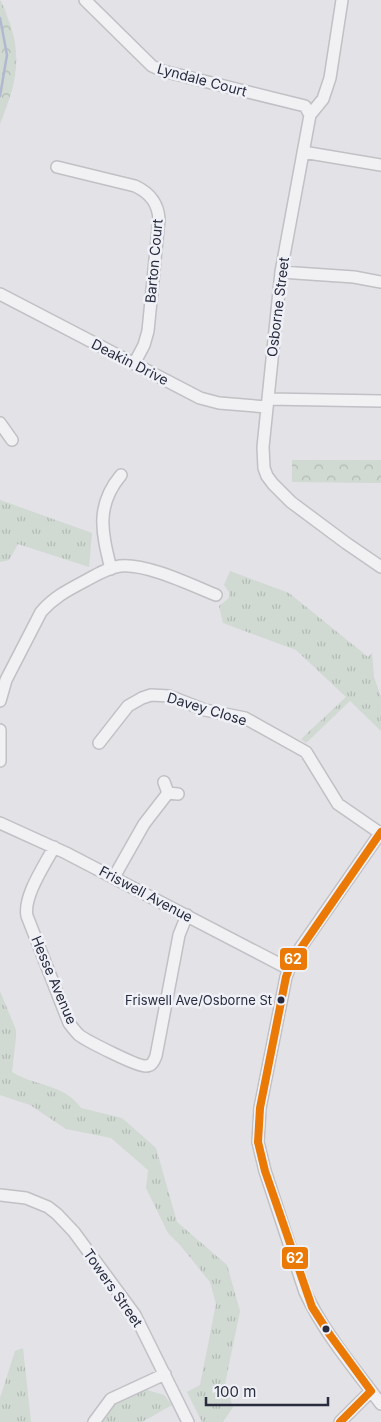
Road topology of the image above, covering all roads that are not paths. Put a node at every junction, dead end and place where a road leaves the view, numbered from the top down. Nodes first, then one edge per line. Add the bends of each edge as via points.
1 (86, 0) edge
2 (342, 0) edge
3 (310, 115) junction
4 (304, 152) junction
5 (381, 165) edge
6 (57, 167) dead end
7 (281, 272) junction
8 (381, 282) edge
9 (0, 294) edge
10 (134, 364) junction
11 (381, 401) edge
12 (267, 403) junction
13 (0, 424) edge
14 (12, 440) dead end
15 (121, 475) dead end
16 (381, 566) edge
17 (111, 568) junction
18 (216, 595) dead end
19 (0, 701) edge
20 (0, 730) edge
21 (99, 743) dead end
22 (0, 761) edge
23 (164, 782) dead end
24 (0, 823) edge
25 (380, 832) edge
26 (54, 847) junction
27 (114, 877) junction
28 (187, 915) junction
29 (289, 969) junction
30 (0, 1195) edge
31 (164, 1374) junction
32 (371, 1390) junction
33 (381, 1404) edge
34 (94, 1422) edge
35 (188, 1422) edge
36 (340, 1422) edge

1 - 3 street, Lyndale Court via 152,66 305,106
2 - 3 street, Osborne Street via 330,78 323,99
3 - 4 street, Osborne Street
4 - 5 street
4 - 7 street, Osborne Street
6 - 10 street, Barton Court via 135,186 156,204 160,219 148,330
7 - 8 street
7 - 12 street, Osborne Street
9 - 10 street, Deakin Drive
10 - 12 street, Deakin Drive via 200,398 219,403
11 - 12 street, Deakin Drive
12 - 16 street, Osborne Street via 263,458 267,476 291,502
13 - 14 street
15 - 17 street via 112,488 101,520
17 - 18 street via 142,568
17 - 19 street via 48,604 6,680
20 - 22 street
21 - 25 street, Davey Close via 128,706 151,695 169,696 206,710 245,718 306,752 338,804
23 - 27 street via 173,794 144,824
24 - 26 street, Friswell Avenue
25 - 29 street via 301,946
26 - 27 street, Friswell Avenue
26 - 28 street, Hesse Avenue via 30,894 27,916 73,1029 136,1064 151,1065 156,1056 179,932
27 - 28 street, Friswell Avenue
28 - 29 street, Friswell Avenue
29 - 32 street via 280,999 261,1101 260,1152 312,1307
30 - 31 street, Towers Street via 36,1202 65,1222 135,1315
31 - 34 street via 111,1399
31 - 35 street, Towers Street
32 - 33 street
32 - 36 street

